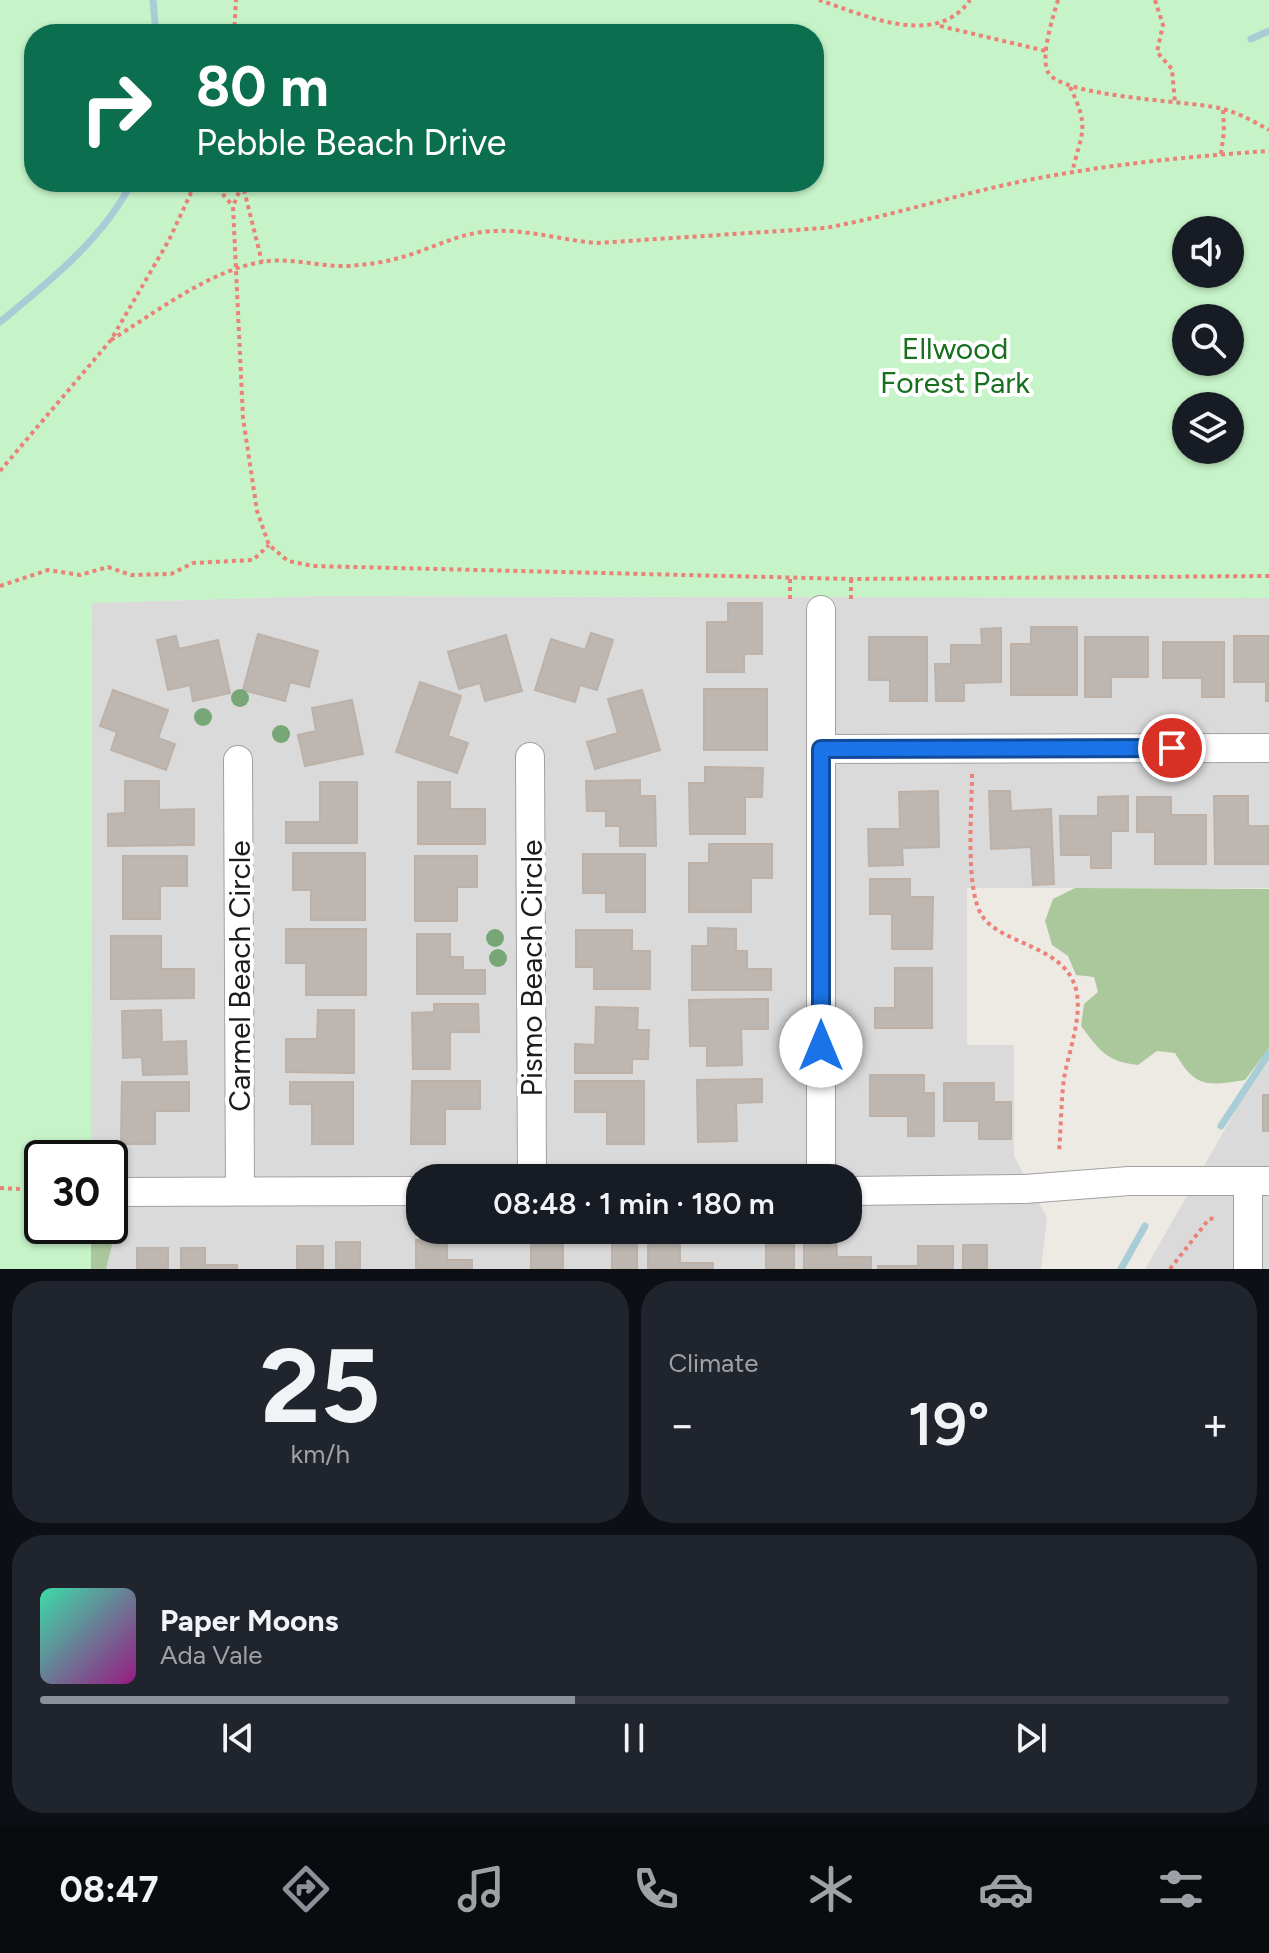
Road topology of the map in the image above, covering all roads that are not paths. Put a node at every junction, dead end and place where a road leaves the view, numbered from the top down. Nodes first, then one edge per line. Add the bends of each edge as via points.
1 (821, 610) dead end
2 (1269, 748) edge
3 (821, 749) junction
4 (530, 757) dead end
5 (238, 760) dead end
6 (532, 1164) edge
7 (821, 1164) edge
8 (1258, 1181) edge
9 (240, 1191) junction
10 (406, 1191) edge
11 (862, 1191) edge
12 (128, 1192) edge
13 (1248, 1269) edge

1 - 3 street
2 - 3 street
3 - 7 street
4 - 6 street, Pismo Beach Circle
5 - 9 street, Carmel Beach Circle
8 - 11 street
8 - 13 street
9 - 10 street
9 - 12 street

